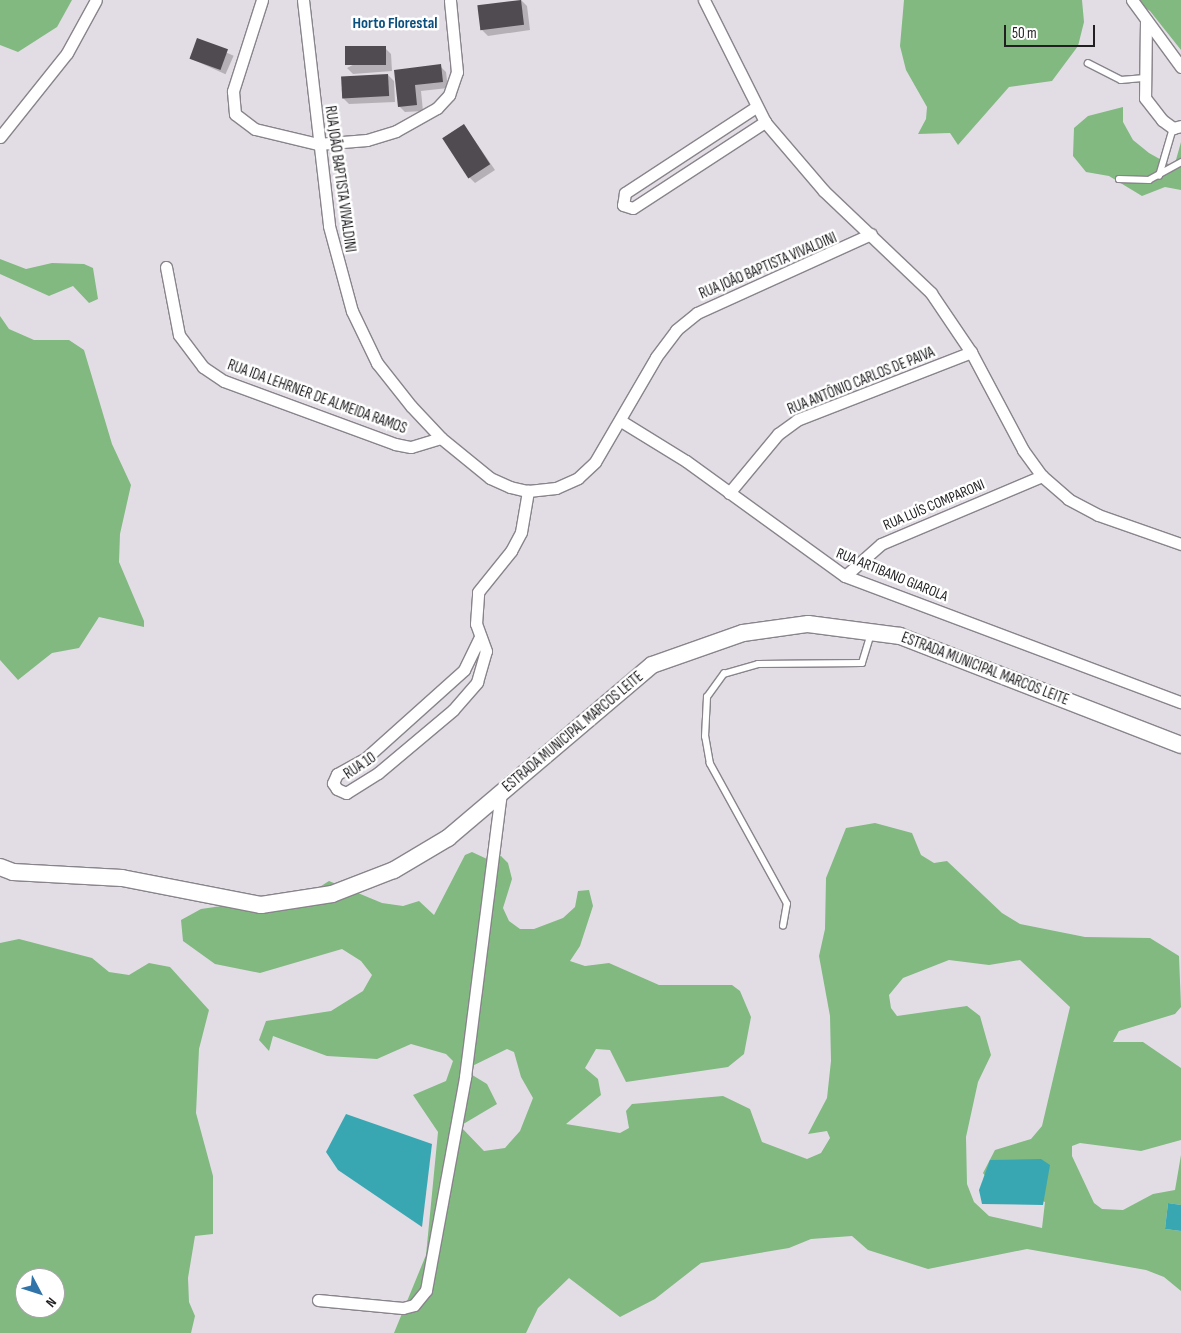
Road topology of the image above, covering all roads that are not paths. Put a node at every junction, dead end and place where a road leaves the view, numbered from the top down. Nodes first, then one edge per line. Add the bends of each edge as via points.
1 (96, 0) edge
2 (262, 0) edge
3 (303, 0) edge
4 (450, 0) edge
5 (704, 0) edge
6 (1132, 0) edge
7 (1146, 20) junction
8 (1088, 63) dead end
9 (1181, 68) edge
10 (1142, 78) junction
11 (756, 107) junction
12 (765, 122) junction
13 (1177, 127) edge
14 (0, 137) edge
15 (318, 144) junction
16 (1181, 162) edge
17 (1159, 176) junction
18 (1119, 179) dead end
19 (871, 234) junction
20 (166, 267) dead end
21 (971, 352) junction
22 (621, 421) junction
23 (441, 438) junction
24 (1042, 476) junction
25 (528, 491) junction
26 (729, 493) junction
27 (1181, 544) edge
28 (845, 576) junction
29 (872, 629) junction
30 (479, 638) junction
31 (464, 670) junction
32 (478, 682) junction
33 (1181, 702) edge
34 (1181, 745) edge
35 (500, 793) junction
36 (0, 866) edge
37 (782, 926) dead end
38 (318, 1300) dead end

1 - 14 street via 67,52
2 - 15 street via 232,91 235,114 255,129
3 - 15 street, RUA JOÃO BAPTISTA VIVALDINI
4 - 15 street via 457,72 449,95 437,108 396,131 367,140
5 - 11 street
6 - 7 street
7 - 9 street
7 - 10 street
8 - 10 lane via 1122,80
10 - 13 street via 1150,108
11 - 12 street
11 - 12 street via 625,193 623,205 632,208
12 - 19 street via 824,191
13 - 17 lane
15 - 23 street, RUA JOÃO BAPTISTA VIVALDINI via 328,226 352,311 377,363
16 - 17 lane
17 - 18 lane
19 - 21 street via 931,293
19 - 22 street, RUA JOÃO BAPTISTA VIVALDINI via 697,313 676,330 656,357
20 - 23 street, RUA IDA LEHRNER DE ALMEIDA RAMOS via 179,335 204,367 224,381 395,444 411,447
21 - 24 street via 1023,450
21 - 26 street, RUA ANTÔNIO CARLOS DE PAIVA via 797,420 778,434
22 - 25 street, RUA JOÃO BAPTISTA VIVALDINI via 595,462 578,478 556,488
22 - 26 street, RUA ARTIBANO GIAROLA
23 - 25 street, RUA JOÃO BAPTISTA VIVALDINI via 490,478
24 - 27 street via 1068,500 1098,515
24 - 28 street, RUA LUÍS COMPARONI via 881,544
25 - 30 street, RUA 10 via 521,532 511,552 478,592 474,610
26 - 28 street, RUA ARTIBANO GIAROLA
28 - 33 street, RUA ARTIBANO GIAROLA
29 - 34 street, ESTRADA MUNICIPAL MARCOS LEITE via 937,648
29 - 35 street, ESTRADA MUNICIPAL MARCOS LEITE via 808,624 743,633 676,654 630,680
29 - 37 lane via 862,663 758,664 724,674 707,697 705,736 710,764 787,904
30 - 31 street, RUA 10
30 - 32 street, RUA 10 via 486,650
31 - 32 street
31 - 32 street, RUA 10 via 366,758 337,774 333,783 337,789 346,793 378,773 453,710
35 - 36 street, ESTRADA MUNICIPAL MARCOS LEITE via 448,838 394,870 332,894 291,903 261,905 122,878 13,872
35 - 38 street via 465,1077 426,1290 414,1305 403,1308

